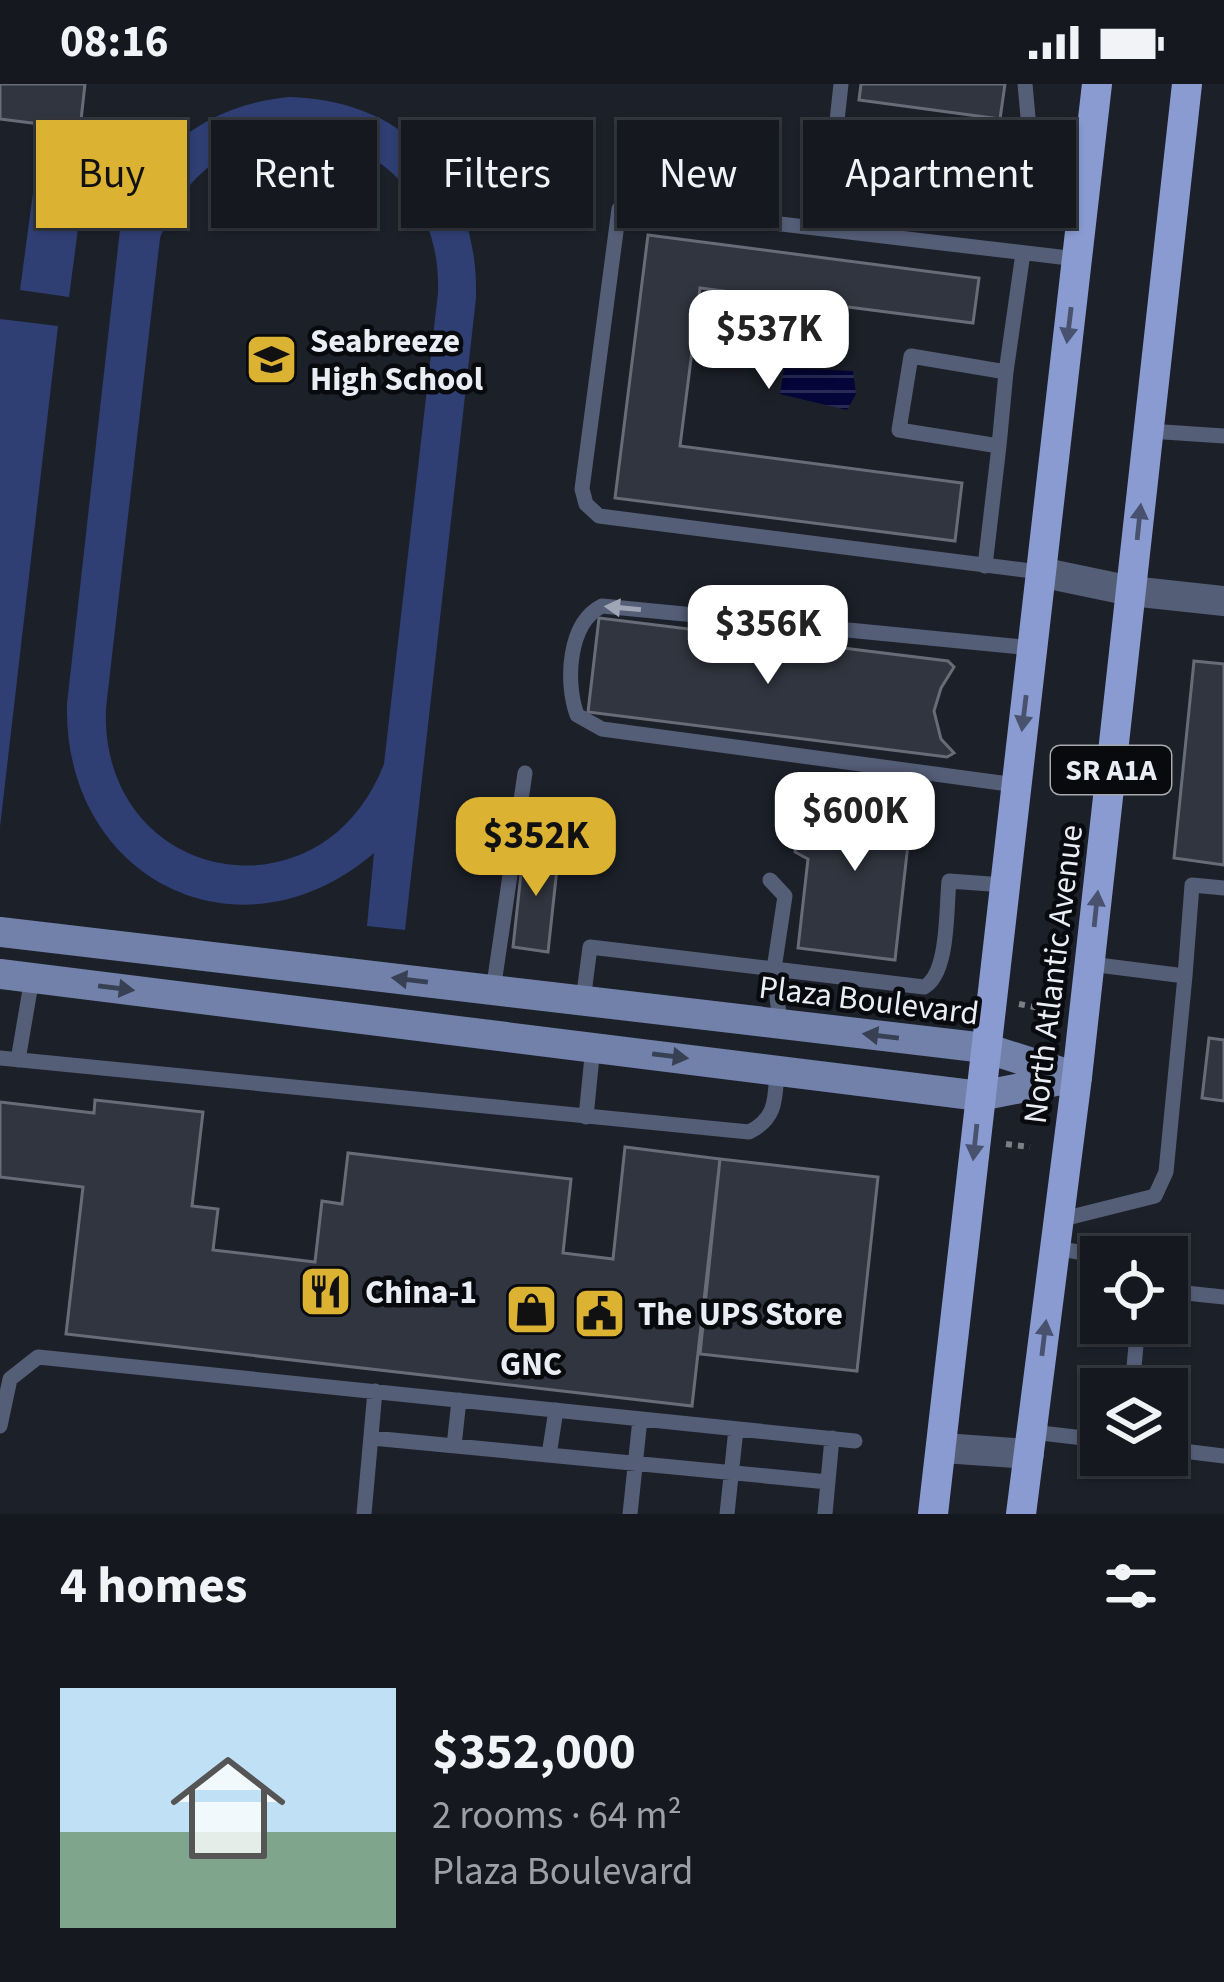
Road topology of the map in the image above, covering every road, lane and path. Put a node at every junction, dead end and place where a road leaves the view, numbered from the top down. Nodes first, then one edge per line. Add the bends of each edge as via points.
1 (841, 84) edge
2 (1025, 84) edge
3 (1097, 84) edge
4 (1187, 84) edge
5 (837, 120) edge
6 (1028, 120) edge
7 (1023, 253) junction
8 (1077, 259) junction
9 (1006, 372) junction
10 (1149, 431) junction
11 (1224, 436) edge
12 (999, 446) junction
13 (986, 566) junction
14 (1040, 572) junction
15 (1131, 591) junction
16 (1224, 601) edge
17 (1032, 648) junction
18 (525, 773) dead end
19 (1016, 784) junction
20 (770, 880) dead end
21 (1004, 885) junction
22 (1224, 888) edge
23 (0, 932) edge
24 (36, 936) junction
25 (1090, 964) junction
26 (774, 970) junction
27 (0, 974) edge
28 (1185, 976) junction
29 (32, 978) junction
30 (493, 991) junction
31 (584, 1001) junction
32 (1019, 1004) dead end
33 (1048, 1010) dead end
34 (780, 1024) junction
35 (588, 1046) junction
36 (985, 1048) junction
37 (9, 1059) edge
38 (777, 1070) junction
39 (1077, 1076) junction
40 (980, 1096) junction
41 (586, 1117) junction
42 (1006, 1144) dead end
43 (1030, 1147) dead end
44 (1057, 1234) junction
45 (1080, 1245) edge
46 (1188, 1293) edge
47 (1224, 1297) edge
48 (375, 1391) junction
49 (459, 1400) junction
50 (556, 1410) junction
51 (640, 1419) junction
52 (0, 1426) edge
53 (736, 1429) junction
54 (371, 1438) junction
55 (832, 1438) junction
56 (855, 1441) dead end
57 (1080, 1441) edge
58 (1030, 1443) junction
59 (454, 1446) junction
60 (943, 1448) junction
61 (1188, 1451) edge
62 (549, 1455) junction
63 (1224, 1456) edge
64 (635, 1464) junction
65 (731, 1473) junction
66 (828, 1482) junction
67 (364, 1514) edge
68 (630, 1514) edge
69 (727, 1514) edge
70 (825, 1514) edge
71 (933, 1514) edge
72 (1022, 1514) edge

1 - 5 lane
2 - 6 lane
3 - 8 main road, North Atlantic Avenue / SR A1A
4 - 10 main road, North Atlantic Avenue / SR A1A
7 - 8 lane
7 - 9 lane
7 - 13 lane via 619,209 582,489 599,516
8 -> 14 main road, North Atlantic Avenue / SR A1A
9 - 12 lane
9 - 12 lane via 911,356 898,430
10 - 11 lane
15 -> 10 main road, North Atlantic Avenue / SR A1A
12 - 13 lane
13 - 14 lane
14 - 15 street
14 - 17 main road, North Atlantic Avenue / SR A1A
15 - 16 street
25 -> 15 main road, North Atlantic Avenue / SR A1A
17 -> 19 main road, North Atlantic Avenue / SR A1A
17 -> 19 lane via 602,606 586,614 578,631 569,694 577,715 602,729
18 - 30 lane
19 - 21 main road, North Atlantic Avenue / SR A1A
20 - 26 lane via 785,896
21 - 26 lane via 949,880 941,967 924,987
21 - 36 main road, North Atlantic Avenue / SR A1A
22 - 28 lane via 1192,885
23 - 24 street, Plaza Boulevard
24 - 29 street
30 -> 24 street, Plaza Boulevard
25 - 28 lane
25 - 39 main road, North Atlantic Avenue / SR A1A
26 - 31 lane via 590,947
26 - 34 lane
27 - 29 street
28 - 44 lane via 1166,1172 1155,1196
29 -> 35 street
29 - 37 lane
30 - 31 street, Plaza Boulevard
31 - 34 street, Plaza Boulevard
31 - 35 street
32 - 33 path
36 -> 34 street, Plaza Boulevard
34 - 38 street
35 -> 38 street
35 - 41 lane
36 - 39 street, Plaza Boulevard
36 - 40 main road, North Atlantic Avenue / SR A1A
37 - 41 lane
38 - 40 street
38 - 41 lane via 774,1112 749,1132
39 - 40 street
39 - 44 main road, North Atlantic Avenue / SR A1A
40 -> 60 main road, North Atlantic Avenue / SR A1A
42 - 43 path
44 - 45 lane
58 -> 44 main road, North Atlantic Avenue / SR A1A
46 - 47 lane
48 - 49 lane
48 - 52 lane via 38,1357 10,1379
48 - 54 lane
49 - 50 lane
49 - 59 lane
50 - 51 lane
50 - 62 lane
51 - 53 lane
51 - 64 lane
53 - 55 lane
53 - 65 lane
54 - 59 lane
54 - 67 lane
55 - 56 lane
55 - 66 lane
57 - 58 lane
58 - 60 street
58 - 72 main road, North Atlantic Avenue / SR A1A
59 - 62 lane
60 - 71 main road, North Atlantic Avenue / SR A1A
61 - 63 lane
62 - 64 lane
64 - 65 lane
64 - 68 lane
65 - 66 lane
65 - 69 lane
66 - 70 lane

